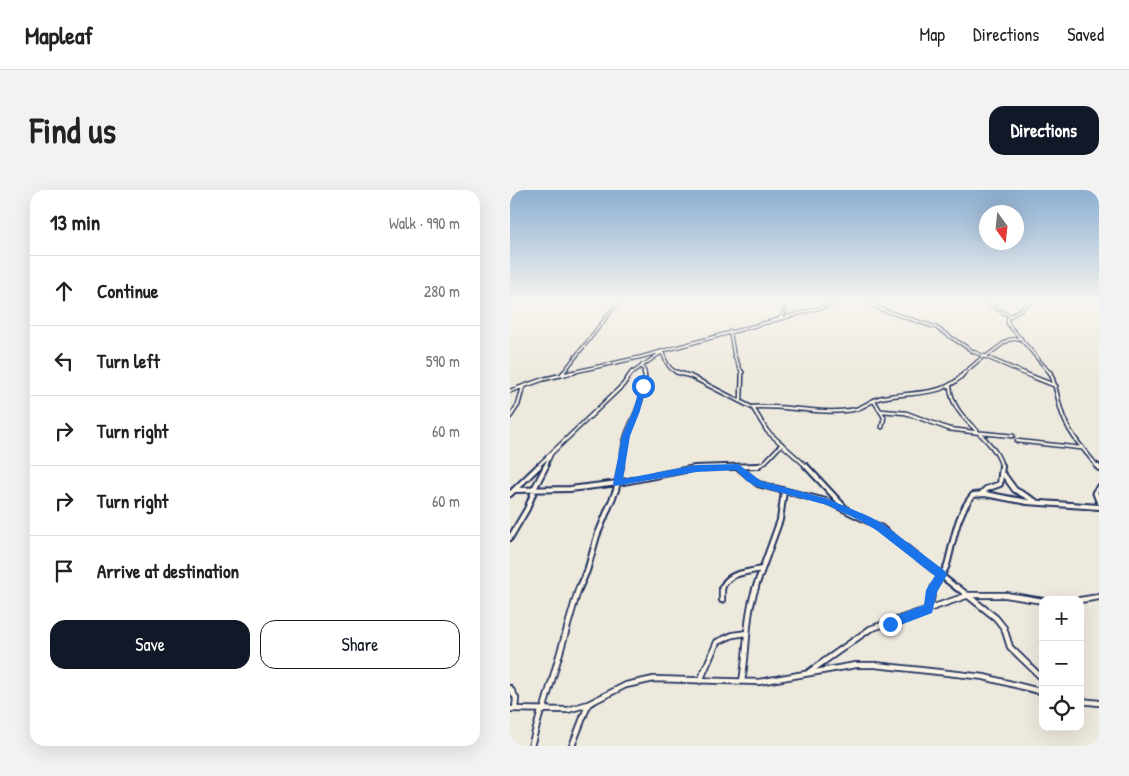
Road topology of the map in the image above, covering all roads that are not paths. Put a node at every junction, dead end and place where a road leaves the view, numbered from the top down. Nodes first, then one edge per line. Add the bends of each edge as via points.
1 (600, 327) edge
2 (746, 327) edge
3 (934, 327) edge
4 (1011, 327) edge
5 (730, 331) junction
6 (1021, 338) junction
7 (667, 348) junction
8 (662, 352) junction
9 (976, 352) junction
10 (988, 353) junction
11 (985, 357) junction
12 (642, 365) junction
13 (562, 375) junction
14 (1056, 386) junction
15 (523, 387) junction
16 (950, 387) junction
17 (510, 391) edge
18 (741, 400) junction
19 (874, 400) junction
20 (752, 407) junction
21 (881, 411) junction
22 (510, 417) edge
23 (882, 427) dead end
24 (982, 433) junction
25 (1013, 436) dead end
26 (1017, 441) dead end
27 (782, 444) junction
28 (1082, 448) junction
29 (551, 454) junction
30 (1098, 465) edge
31 (738, 467) junction
32 (1004, 475) junction
33 (618, 484) junction
34 (1099, 488) edge
35 (534, 489) junction
36 (784, 491) junction
37 (512, 492) edge
38 (981, 494) junction
39 (1099, 502) edge
40 (1037, 503) junction
41 (1099, 507) edge
42 (848, 512) junction
43 (510, 538) edge
44 (762, 569) junction
45 (941, 575) junction
46 (969, 595) junction
47 (1099, 597) edge
48 (1084, 599) edge
49 (722, 600) dead end
50 (1039, 600) edge
51 (928, 609) junction
52 (747, 632) junction
53 (809, 673) junction
54 (1039, 675) edge
55 (700, 681) junction
56 (742, 682) junction
57 (510, 688) edge
58 (1039, 691) edge
59 (1084, 701) edge
60 (1099, 703) edge
61 (588, 704) junction
62 (512, 709) edge
63 (542, 711) junction
64 (531, 746) edge
65 (572, 746) edge

1 - 13 street
2 - 5 street
3 - 9 street
4 - 6 street
5 - 7 street
5 - 18 street via 734,355 742,371
6 - 10 street via 1008,340
6 - 14 street via 1049,371
7 - 8 street
7 - 13 street
8 - 12 street
8 - 18 street via 672,371
9 - 10 street
9 - 11 street
10 - 11 street
11 - 14 street
11 - 16 street via 968,368
12 - 29 street
12 - 33 street via 646,378 626,436
13 - 15 street
14 - 28 street via 1063,418
15 - 17 street
15 - 22 street via 518,405
16 - 19 street
16 - 24 street via 949,393 958,413
18 - 20 street
19 - 20 street via 857,409 844,411
19 - 21 street
20 - 27 street via 762,424
21 - 23 street via 884,417
21 - 24 street via 906,413 949,428
24 - 25 street
24 - 32 street via 1003,466
26 - 28 street
27 - 31 street via 761,466
27 - 42 street
28 - 30 street
29 - 35 street
29 - 37 street
31 - 33 street via 696,468
31 - 36 street via 758,484
32 - 38 street via 999,486 986,489
32 - 40 street via 1015,490
33 - 35 street
33 - 63 street via 578,590
34 - 39 street via 1095,492
35 - 37 street
35 - 43 street via 527,509
36 - 42 street via 828,502
36 - 44 street via 780,520
38 - 40 street
38 - 45 street via 973,495 963,508 946,568
40 - 41 street
42 - 45 street via 880,527
44 - 49 street via 727,580 722,586
44 - 52 street via 753,595
45 - 46 street
45 - 51 street via 932,590
46 - 50 street via 1006,595
46 - 51 street
46 - 54 street via 996,618 1004,628 1010,647
47 - 48 street
51 - 53 street via 870,629
52 - 55 street via 716,643
52 - 56 street
53 - 56 street
53 - 58 street via 874,665 984,677
55 - 56 street
55 - 61 street via 654,679 636,682
57 - 62 street via 516,698
59 - 60 street
61 - 63 street via 568,710
61 - 65 street
62 - 63 street
63 - 64 street

